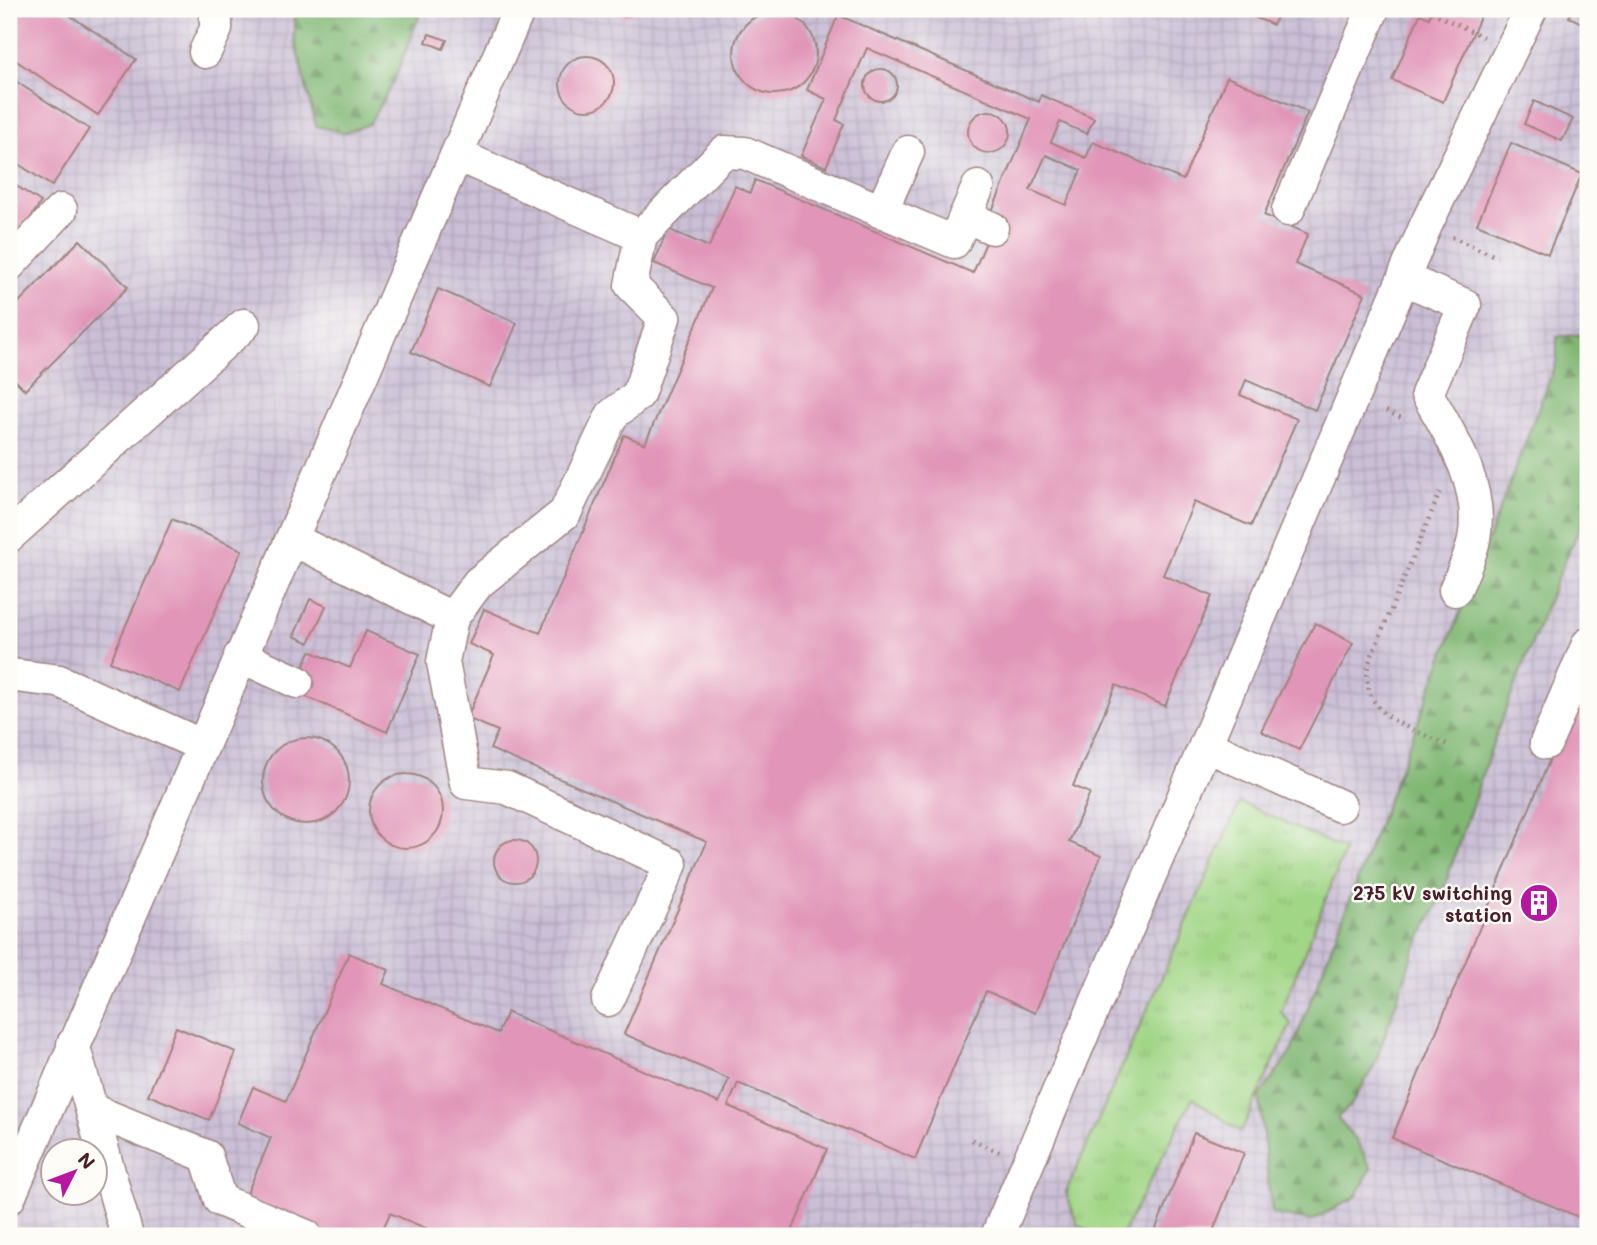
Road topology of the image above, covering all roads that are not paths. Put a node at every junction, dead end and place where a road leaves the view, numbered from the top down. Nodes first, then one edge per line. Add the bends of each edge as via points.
1 (216, 9) edge
2 (519, 9) edge
3 (1373, 9) edge
4 (1531, 9) edge
5 (205, 52) dead end
6 (908, 152) dead end
7 (457, 155) junction
8 (978, 187) dead end
9 (61, 209) dead end
10 (1289, 210) dead end
11 (881, 212) junction
12 (641, 236) junction
13 (9, 265) edge
14 (1404, 279) junction
15 (244, 325) dead end
16 (9, 536) edge
17 (292, 539) junction
18 (1455, 590) dead end
19 (452, 618) junction
20 (1588, 644) edge
21 (240, 656) junction
22 (9, 675) edge
23 (297, 682) dead end
24 (1546, 743) dead end
25 (1205, 745) junction
26 (203, 746) junction
27 (1340, 806) dead end
28 (608, 1000) dead end
29 (73, 1044) junction
30 (92, 1110) junction
31 (9, 1198) edge
32 (127, 1236) edge
33 (306, 1236) edge
34 (997, 1236) edge

1 - 5 lane via 216,29
2 - 7 lane
3 - 10 lane
4 - 14 lane
6 - 11 lane
7 - 12 lane
7 - 17 lane
8 - 11 lane via 979,222 954,243
9 - 13 lane
11 - 12 lane via 745,153 724,152
12 - 19 lane via 631,285 664,318 638,395 612,415 565,513 478,583
14 - 18 lane via 1465,305 1427,394 1462,454 1476,525 1474,543
14 - 25 lane
15 - 16 lane
17 - 19 lane
17 - 21 lane
19 - 28 lane via 443,662 466,783 507,788 671,864
20 - 24 lane
21 - 23 lane
21 - 26 lane
22 - 26 lane via 59,681
25 - 27 lane
25 - 34 lane
26 - 29 lane
29 - 30 lane
29 - 31 lane
30 - 32 lane
30 - 33 lane via 206,1156 220,1200

